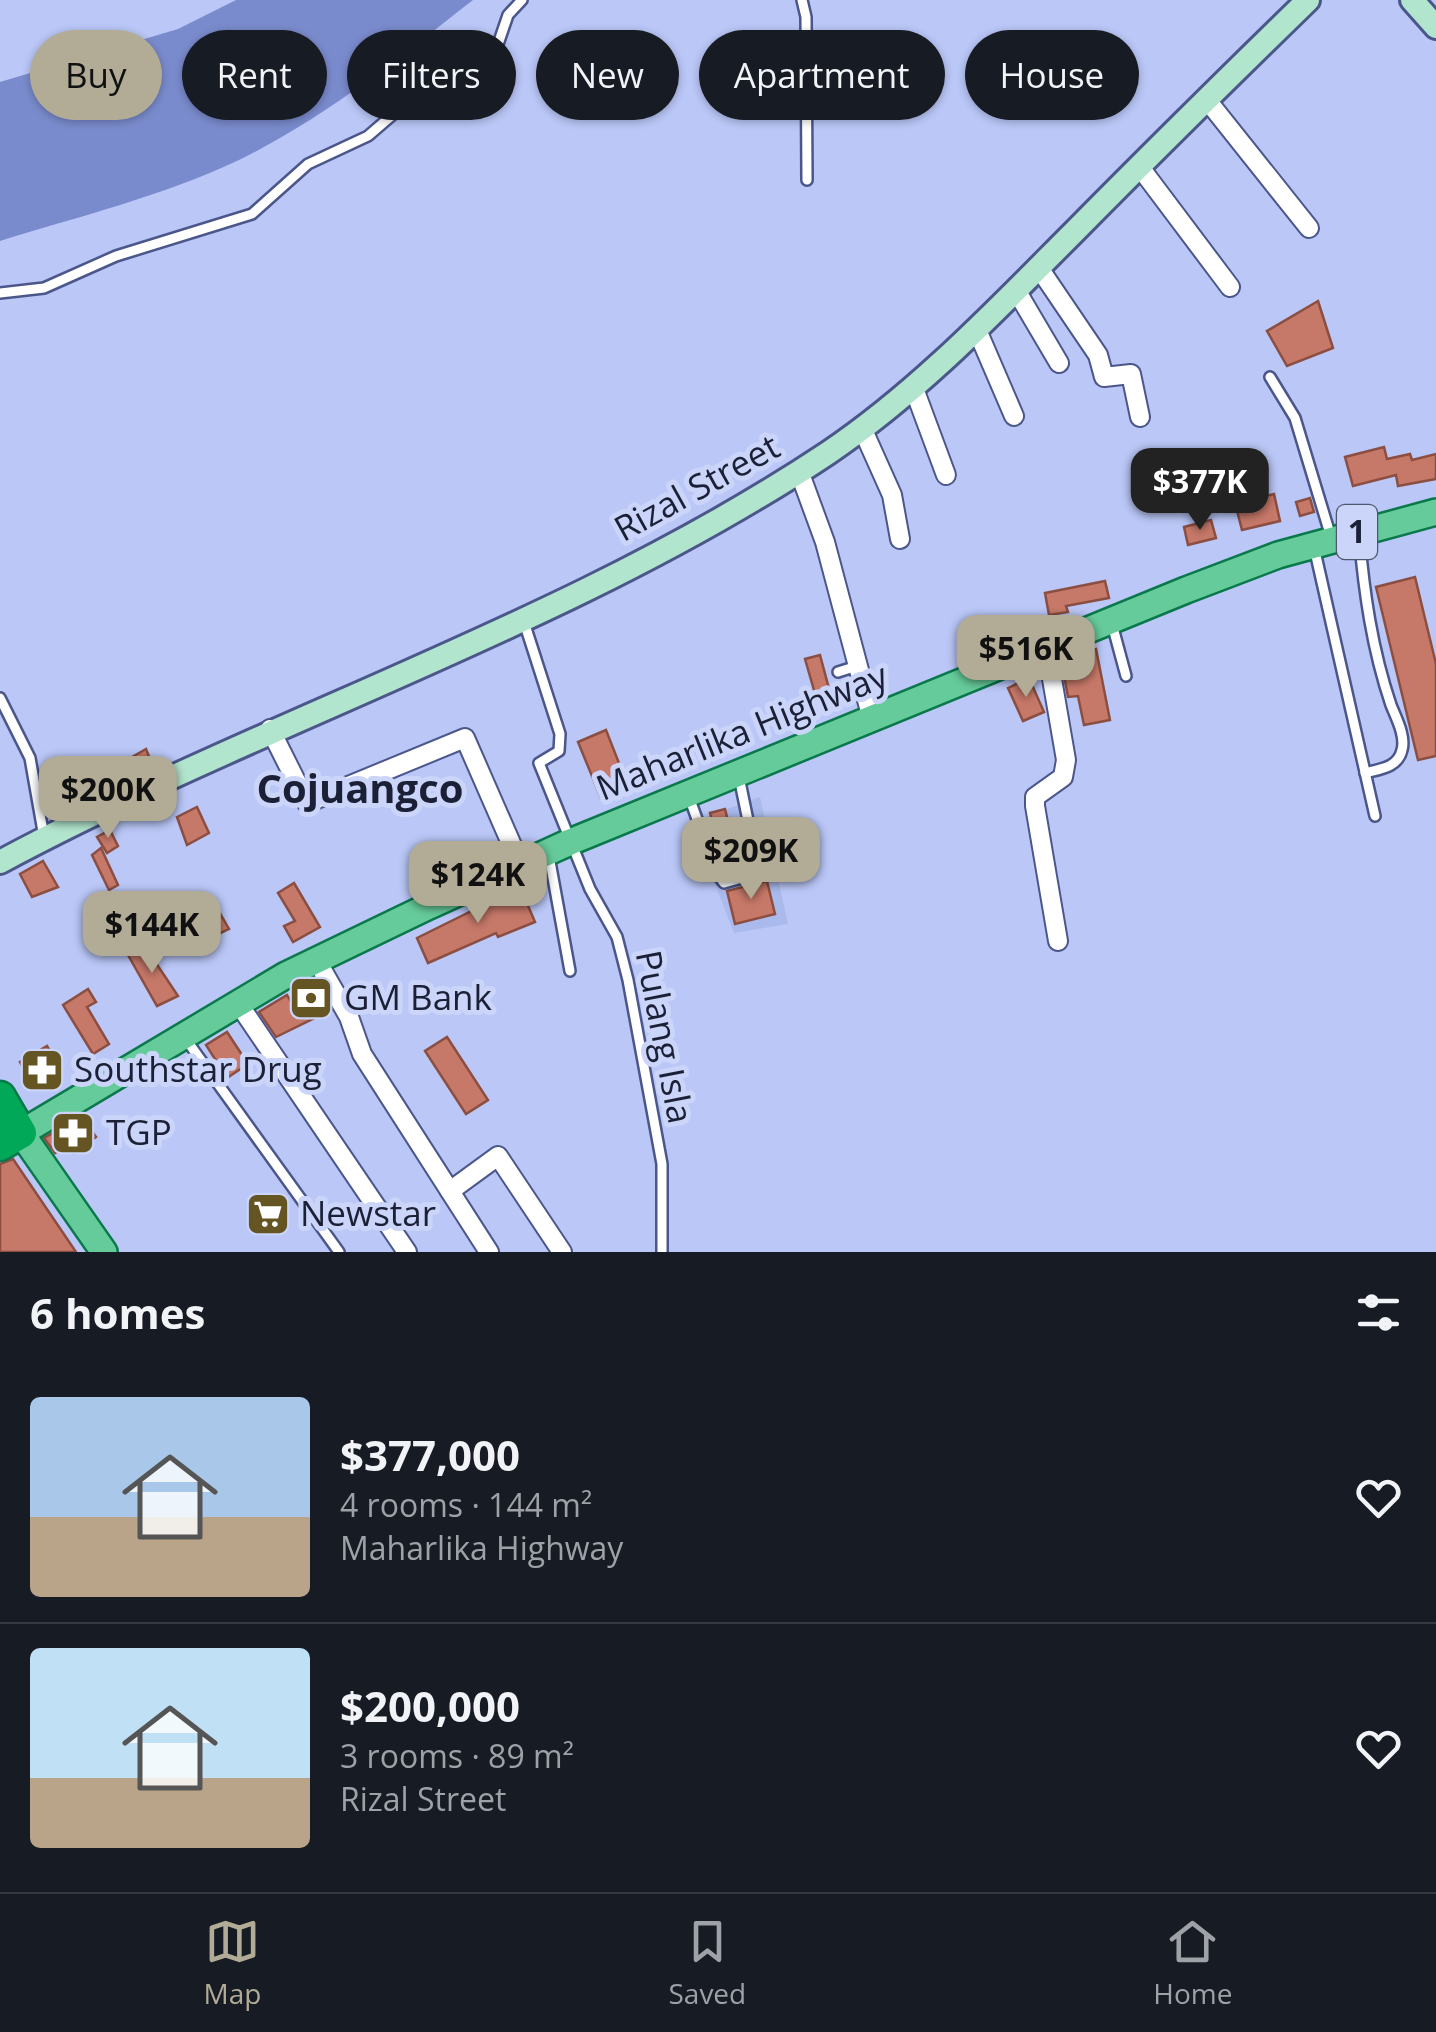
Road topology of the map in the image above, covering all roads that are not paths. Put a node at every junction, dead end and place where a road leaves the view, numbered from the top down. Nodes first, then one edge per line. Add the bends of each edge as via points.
1 (522, 0) edge
2 (802, 0) edge
3 (1308, 0) edge
4 (1412, 0) edge
5 (1436, 27) edge
6 (1207, 100) junction
7 (1139, 166) junction
8 (806, 180) dead end
9 (1309, 228) dead end
10 (1039, 268) junction
11 (1230, 287) dead end
12 (1016, 290) junction
13 (0, 293) edge
14 (977, 330) junction
15 (1059, 363) dead end
16 (1270, 377) dead end
17 (913, 386) junction
18 (1014, 416) dead end
19 (1140, 417) dead end
20 (862, 428) junction
21 (800, 472) junction
22 (946, 475) dead end
23 (1436, 512) edge
24 (1359, 531) junction
25 (900, 538) dead end
26 (1323, 542) junction
27 (524, 620) junction
28 (1111, 621) junction
29 (1047, 650) junction
30 (857, 666) junction
31 (838, 672) dead end
32 (1126, 676) dead end
33 (0, 698) edge
34 (872, 719) junction
35 (270, 730) junction
36 (1364, 773) junction
37 (738, 775) junction
38 (688, 794) junction
39 (1375, 816) dead end
40 (44, 839) junction
41 (559, 848) junction
42 (0, 862) edge
43 (521, 866) junction
44 (1058, 941) dead end
45 (316, 961) junction
46 (570, 972) dead end
47 (238, 1003) junction
48 (183, 1036) junction
49 (0, 1098) edge
50 (10, 1139) edge
51 (450, 1191) junction
52 (104, 1252) edge
53 (339, 1252) edge
54 (406, 1252) edge
55 (489, 1252) edge
56 (562, 1252) edge
57 (662, 1252) edge

1 - 13 lane via 508,15 493,59 454,84 419,92 368,136 308,164 252,214 116,256 44,288
2 - 8 lane
3 - 6 street, Rizal Street
4 - 5 street
6 - 7 street, Rizal Street
6 - 9 street
7 - 10 street, Rizal Street
7 - 11 street
10 - 12 street, Rizal Street
10 - 19 street via 1098,355 1104,377 1131,374
12 - 14 street, Rizal Street
12 - 15 street
14 - 17 street, Rizal Street
14 - 18 street
16 - 26 lane via 1295,418
17 - 20 street, Rizal Street
17 - 22 street
20 - 21 street, Rizal Street
20 - 25 street via 892,495
21 - 27 street, Rizal Street
21 - 30 street
23 - 24 main road, Maharlika Highway / 1
24 - 26 main road, Maharlika Highway / 1
24 - 36 lane via 1378,660 1402,738 1393,765
26 - 28 main road, Maharlika Highway / 1
26 - 36 lane
27 - 35 street, Rizal Street
27 - 41 lane via 560,734 559,751 540,763
28 - 29 main road, Maharlika Highway / 1
28 - 32 lane
29 - 34 main road, Maharlika Highway / 1
29 - 44 street via 1066,760 1063,777 1035,796
30 - 31 lane
30 - 34 street
33 - 40 lane via 30,758
34 - 37 main road, Maharlika Highway / 1
35 - 40 street, Rizal Street
35 - 43 street via 307,802 465,738
36 - 39 lane
37 - 38 main road, Maharlika Highway / 1
37 - 38 lane via 758,868 753,875 724,883
38 - 41 main road, Maharlika Highway / 1
40 - 42 street, Rizal Street
41 - 43 main road, Maharlika Highway / 1
41 - 46 lane
41 - 57 lane, Pulang Isla via 616,938 628,980 662,1164
43 - 45 main road, Maharlika Highway / 1
45 - 47 main road, Maharlika Highway / 1
45 - 51 street via 362,1054
47 - 48 main road, Maharlika Highway / 1
47 - 54 street
48 - 50 main road, Maharlika Highway / 1
48 - 53 lane
49 - 50 highway
50 - 52 main road
51 - 55 street
51 - 56 street via 498,1156

